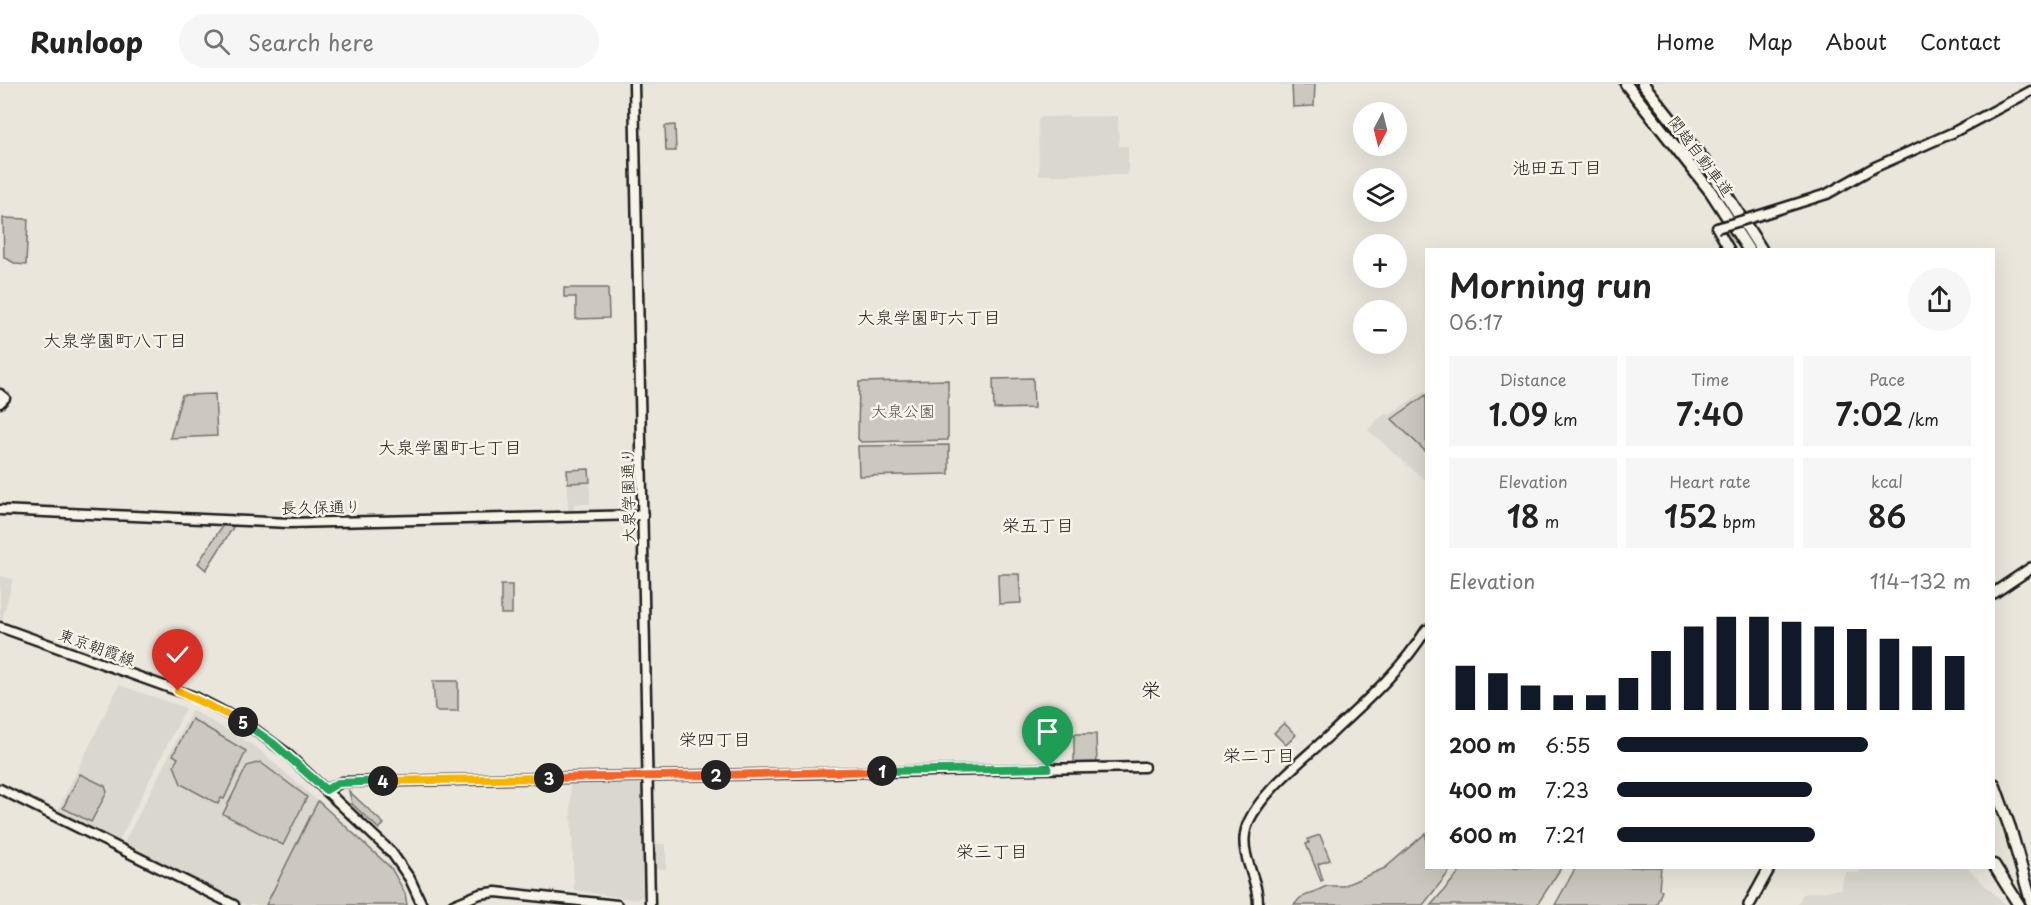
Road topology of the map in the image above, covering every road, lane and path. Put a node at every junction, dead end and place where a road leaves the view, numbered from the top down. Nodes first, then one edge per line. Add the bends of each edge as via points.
1 (634, 84) edge
2 (1626, 84) edge
3 (1643, 84) edge
4 (2031, 91) edge
5 (1728, 248) edge
6 (1747, 248) edge
7 (1760, 248) edge
8 (0, 394) edge
9 (0, 403) edge
10 (0, 510) edge
11 (643, 515) junction
12 (2031, 568) edge
13 (1995, 592) edge
14 (0, 627) edge
15 (1425, 631) edge
16 (1144, 767) dead end
17 (649, 776) junction
18 (1995, 787) edge
19 (0, 789) edge
20 (326, 790) junction
21 (1995, 867) edge
22 (1769, 869) edge
23 (2031, 900) edge
24 (234, 905) edge
25 (422, 905) edge
26 (453, 905) edge
27 (617, 905) edge
28 (650, 905) edge
29 (1258, 905) edge
30 (1749, 905) edge
31 (2019, 905) edge

1 - 11 street, 大泉学園通り
2 - 6 highway, 関越自動車道 via 1711,192
3 - 7 highway, 関越自動車道 via 1708,166
4 - 5 street, bridge via 1827,194 1717,228
8 - 9 street via 5,398
10 - 11 street, 長久保通り via 289,523
11 - 17 street, 大泉学園通り
12 - 13 main road
14 - 20 street, 東京朝霞線 via 225,711 274,744
15 - 29 street via 1369,698 1295,767 1254,813 1244,841
16 - 17 street
17 - 20 street via 342,782
17 - 28 street, 大泉学園通り
18 - 23 highway
19 - 24 street
20 - 25 street, 東京朝霞線 via 400,862
21 - 31 highway
22 - 30 main road
26 - 27 street via 496,892

